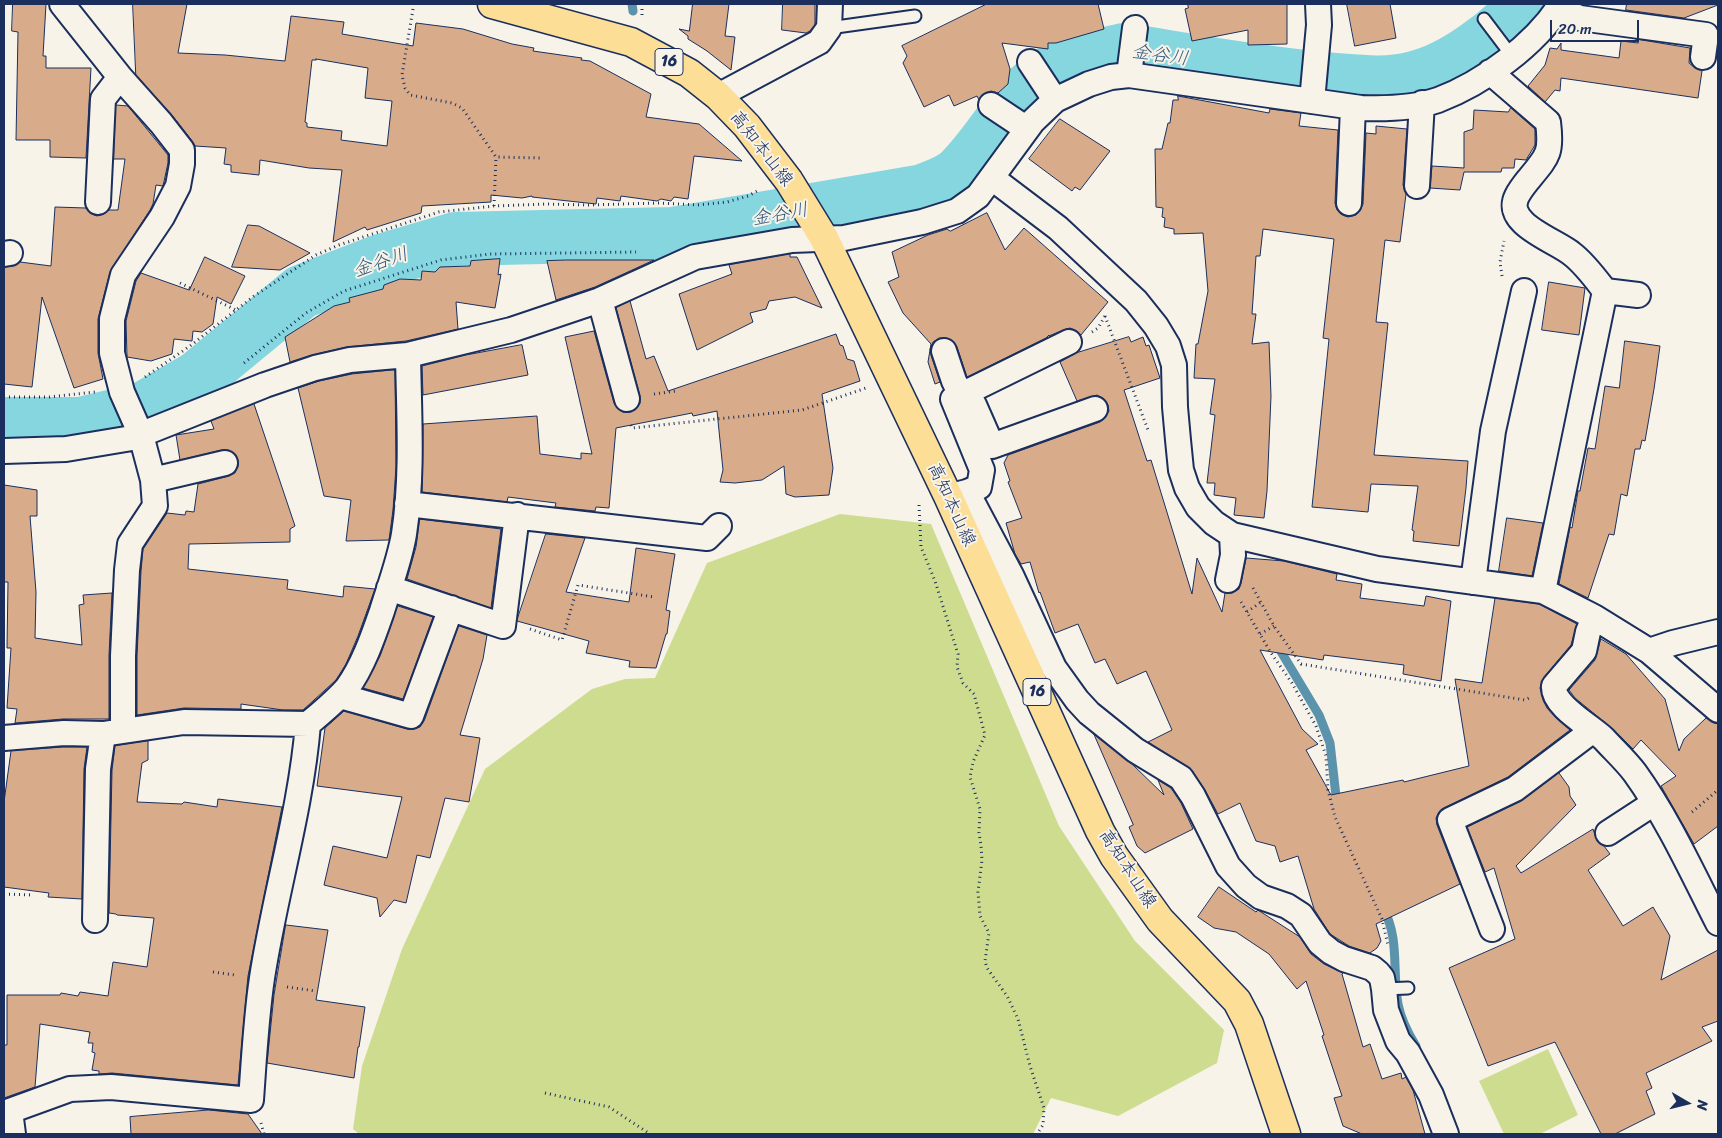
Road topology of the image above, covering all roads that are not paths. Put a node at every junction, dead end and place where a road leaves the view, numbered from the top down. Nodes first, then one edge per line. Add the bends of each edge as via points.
1 (62, 4) edge
2 (496, 4) edge
3 (830, 4) edge
4 (1318, 4) edge
5 (1559, 6) edge
6 (915, 16) dead end
7 (1484, 19) dead end
8 (829, 28) junction
9 (1135, 28) dead end
10 (1509, 51) junction
11 (1703, 56) dead end
12 (1030, 62) dead end
13 (1129, 71) junction
14 (1490, 72) junction
15 (120, 77) junction
16 (718, 96) junction
17 (1052, 96) junction
18 (1312, 98) junction
19 (1422, 103) junction
20 (991, 105) dead end
21 (1352, 107) junction
22 (1024, 126) junction
23 (992, 178) junction
24 (1418, 186) dead end
25 (98, 202) dead end
26 (1349, 203) dead end
27 (821, 233) junction
28 (1524, 291) dead end
29 (1605, 291) junction
30 (1638, 295) dead end
31 (600, 300) junction
32 (1069, 342) road end
33 (944, 351) dead end
34 (408, 355) junction
35 (961, 395) junction
36 (627, 399) road end
37 (1095, 409) dead end
38 (141, 435) junction
39 (4, 451) edge
40 (224, 463) dead end
41 (153, 480) junction
42 (958, 494) junction
43 (407, 504) junction
44 (517, 516) junction
45 (720, 526) dead end
46 (1233, 545) junction
47 (1228, 580) road end
48 (1473, 582) junction
49 (389, 588) junction
50 (1542, 592) junction
51 (451, 608) junction
52 (1594, 617) junction
53 (1718, 632) edge
54 (1649, 651) junction
55 (340, 696) junction
56 (1718, 710) edge
57 (308, 724) junction
58 (1592, 730) junction
59 (113, 732) junction
60 (4, 738) edge
61 (1654, 803) junction
62 (1608, 832) dead end
63 (95, 920) dead end
64 (1718, 922) edge
65 (1492, 929) dead end
66 (1385, 985) junction
67 (1408, 988) dead end
68 (7, 1112) edge
69 (13, 1134) edge
70 (1286, 1134) edge
71 (1446, 1134) edge

1 - 15 street
2 - 16 main road, 高知本山線 / 16 via 631,42 689,73
3 - 8 street
4 - 18 street via 1317,60
5 - 10 street via 1523,47
5 - 11 street via 1580,18 1706,35
6 - 8 lane
7 - 10 lane
8 - 16 street via 819,42
9 - 13 street
10 - 14 street
12 - 17 street
13 - 17 street
13 - 18 street
14 - 19 street via 1458,91
14 - 29 street via 1548,122 1551,142 1546,158 1521,189 1514,202 1514,211 1528,227 1571,253
15 - 25 street via 103,99
15 - 38 street via 182,150 178,186 162,217 124,274 112,319 112,353 122,392
16 - 27 main road, 高知本山線 / 16 via 769,154
17 - 22 street
18 - 21 street
19 - 21 street via 1386,109
19 - 24 street
20 - 22 street
21 - 26 street
22 - 23 street
23 - 27 street via 978,196 957,211 922,222 844,238
23 - 46 street via 1058,228 1136,301 1156,326 1168,346 1174,365 1179,455 1187,488 1198,507
27 - 31 street via 695,257
27 - 42 main road, 高知本山線 / 16 via 935,472
28 - 48 street via 1493,431
29 - 30 street
29 - 50 street
31 - 34 street via 511,330
31 - 36 street
32 - 35 street
33 - 35 street
34 - 38 street via 350,360 315,368
34 - 43 street
35 - 37 street via 974,405 992,446
35 - 42 street via 953,399 982,470 979,486
38 - 39 street via 66,449
38 - 41 street
40 - 41 street
41 - 59 street via 155,506 130,544
42 - 66 street via 1011,575 1054,668 1077,700 1135,750 1181,778 1198,804 1228,866 1246,886 1261,897 1287,906 1300,915 1320,943 1344,959 1372,968
42 - 70 main road, 高知本山線 / 16 via 1100,831 1160,920 1237,1001 1250,1024
43 - 44 street
43 - 49 street via 404,536
44 - 45 street via 707,538
44 - 51 street via 503,626
46 - 47 street
46 - 48 street
48 - 50 street
49 - 51 street
49 - 55 street via 360,666
50 - 52 street
51 - 55 street via 411,716
52 - 54 street
52 - 58 street via 1584,651 1562,675 1553,692
53 - 54 street
54 - 56 street
55 - 57 street
57 - 59 street via 184,722
57 - 68 street via 298,799 262,979 251,1100 112,1087 70,1089
58 - 61 street via 1634,772
58 - 65 street via 1515,789 1450,820
59 - 60 street
59 - 63 street via 98,769
61 - 62 street
61 - 64 street
66 - 67 lane
66 - 71 street via 1386,1010 1398,1042 1408,1053 1431,1095
68 - 69 street

